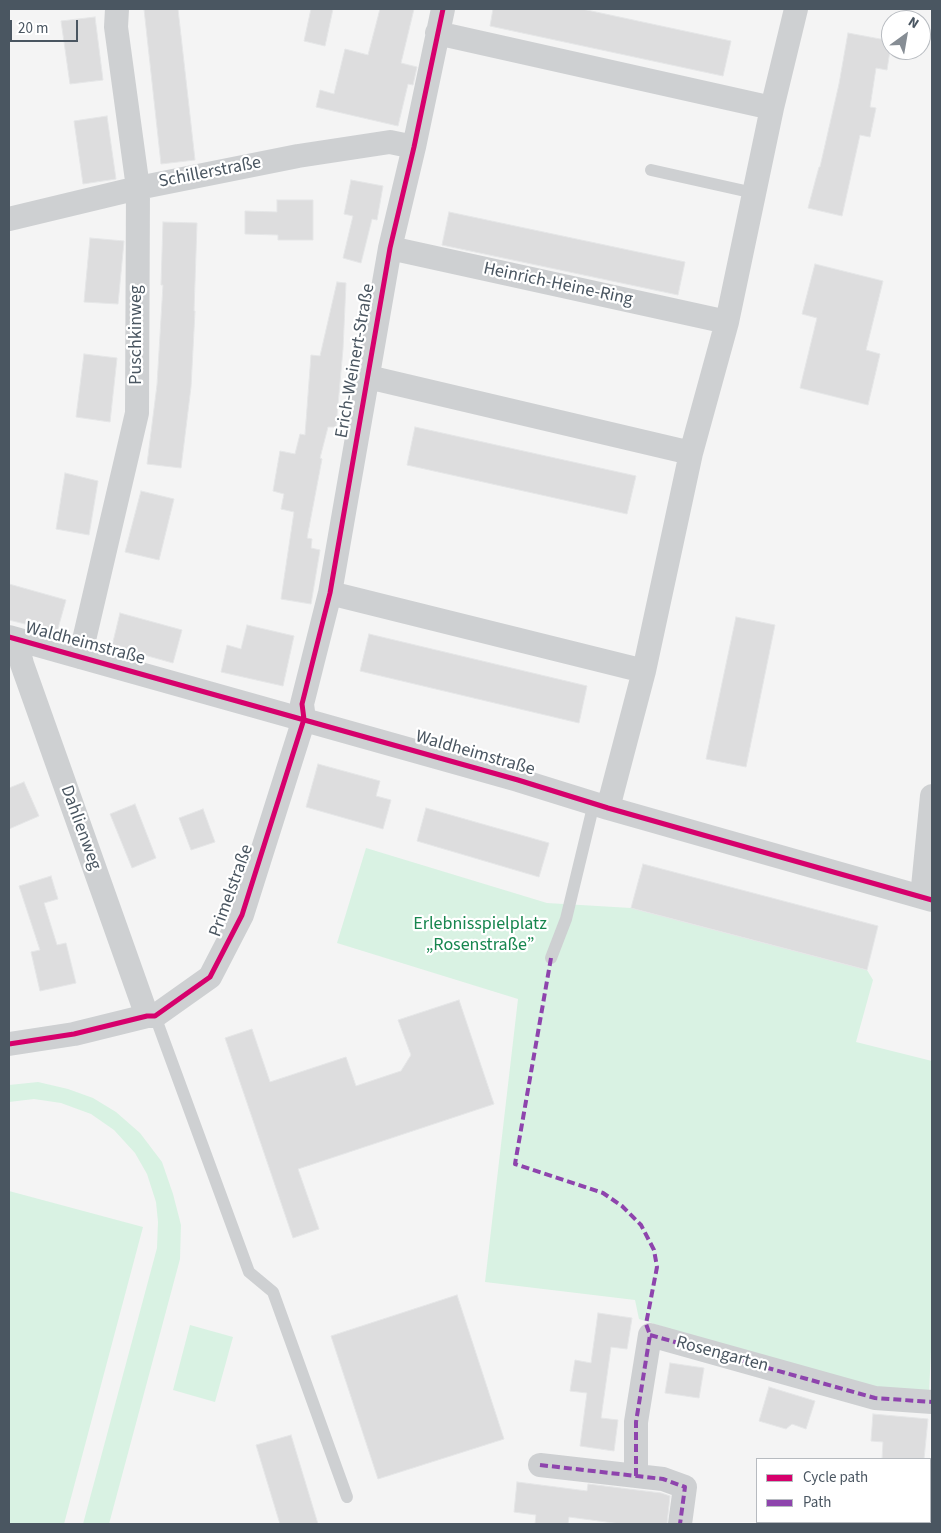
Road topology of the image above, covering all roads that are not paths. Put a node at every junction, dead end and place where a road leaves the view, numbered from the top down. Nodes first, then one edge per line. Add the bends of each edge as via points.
1 (117, 9) edge
2 (442, 9) edge
3 (796, 9) edge
4 (437, 33) junction
5 (772, 108) junction
6 (414, 147) junction
7 (651, 170) dead end
8 (138, 188) junction
9 (754, 193) junction
10 (9, 219) edge
11 (390, 248) junction
12 (726, 322) junction
13 (368, 377) junction
14 (691, 454) junction
15 (330, 592) junction
16 (13, 638) edge
17 (80, 657) junction
18 (644, 671) junction
19 (304, 719) junction
20 (932, 796) edge
21 (601, 806) junction
22 (927, 898) edge
23 (551, 958) dead end
24 (151, 1016) junction
25 (9, 1044) edge
26 (932, 1402) edge
27 (540, 1465) dead end
28 (636, 1476) junction
29 (347, 1497) dead end
30 (680, 1524) edge

1 - 8 street, Puschkinweg via 116,27
2 - 4 street, Erich-Weinert-Straße
3 - 5 street
4 - 5 street
4 - 6 street, Erich-Weinert-Straße
5 - 9 street
6 - 8 street, Schillerstraße via 390,142 307,154
6 - 11 street, Erich-Weinert-Straße
7 - 9 lane
8 - 10 street, Schillerstraße
8 - 17 street, Puschkinweg via 137,413
9 - 12 street
11 - 12 street, Heinrich-Heine-Ring
11 - 13 street, Erich-Weinert-Straße
12 - 14 street
13 - 14 street
13 - 15 street, Erich-Weinert-Straße
14 - 18 street
15 - 18 street
15 - 19 street, Erich-Weinert-Straße via 302,704
16 - 17 street, Waldheimstraße
16 - 24 street, Dahlienweg
17 - 19 street, Waldheimstraße
18 - 21 street
19 - 21 street, Waldheimstraße
19 - 24 street, Primelstraße via 242,915 230,940 210,977
20 - 22 street
21 - 22 street, Waldheimstraße
21 - 23 lane
24 - 25 street, Primelstraße via 74,1034
24 - 29 lane via 248,1272 273,1292
26 - 28 street, Rosengarten via 875,1398 650,1335 636,1422
27 - 28 street
28 - 30 street via 663,1479 685,1487

